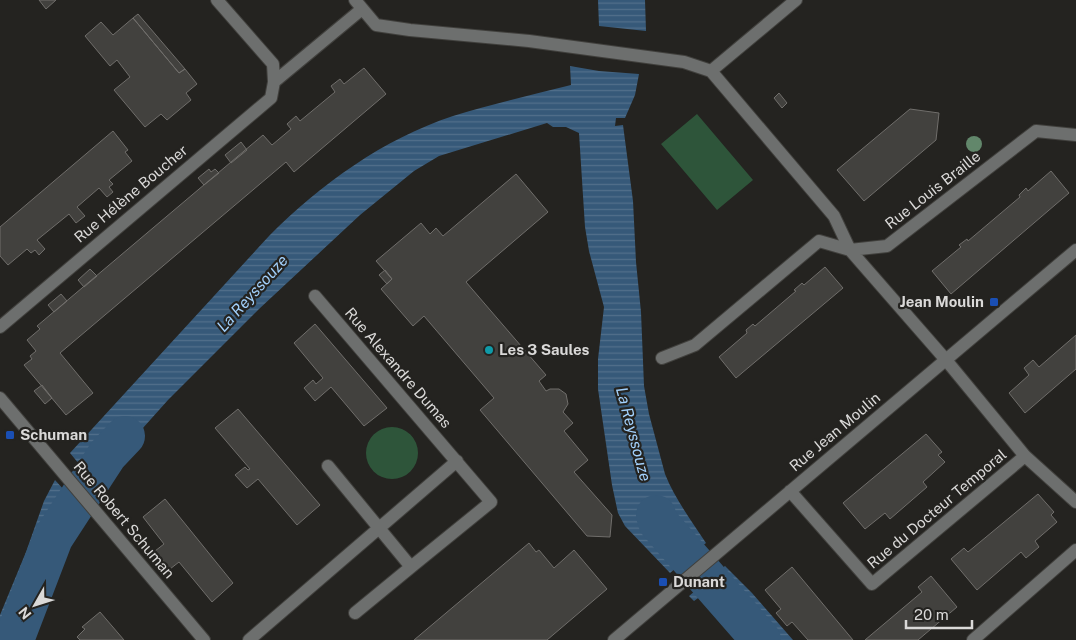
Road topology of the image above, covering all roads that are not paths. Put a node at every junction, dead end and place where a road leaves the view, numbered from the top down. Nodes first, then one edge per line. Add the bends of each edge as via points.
1 (217, 0) edge
2 (796, 0) edge
3 (359, 4) edge
4 (711, 71) junction
5 (274, 82) junction
6 (1076, 135) edge
7 (850, 250) junction
8 (1076, 250) edge
9 (315, 296) dead end
10 (0, 327) edge
11 (662, 358) dead end
12 (946, 360) junction
13 (0, 398) edge
14 (1025, 456) junction
15 (457, 461) junction
16 (328, 466) dead end
17 (790, 491) junction
18 (1076, 502) edge
19 (379, 528) junction
20 (1076, 550) edge
21 (411, 567) junction
22 (355, 613) dead end
23 (204, 640) edge
24 (249, 640) edge
25 (614, 640) edge
26 (973, 640) edge

1 - 5 street via 273,64
2 - 4 street
3 - 4 street via 376,25 684,62
3 - 5 street
4 - 7 street via 834,216
5 - 10 street, Rue Hélène Boucher via 270,98
6 - 7 street, Rue Louis Braille via 1036,131 887,246
7 - 11 street, Rue Louis Braille via 819,241 695,345
7 - 12 street
8 - 12 street, Rue Jean Moulin
9 - 15 street, Rue Alexandre Dumas
12 - 14 street
12 - 17 street, Rue Jean Moulin
13 - 23 street, Rue Robert Schuman
14 - 17 street, Rue du Docteur Temporal via 872,584
14 - 18 street
15 - 19 street
15 - 21 street, Rue Alexandre Dumas via 491,502
16 - 19 street
17 - 25 street, Rue Jean Moulin
19 - 21 street
19 - 24 street
20 - 26 street
21 - 22 street, Rue Alexandre Dumas

